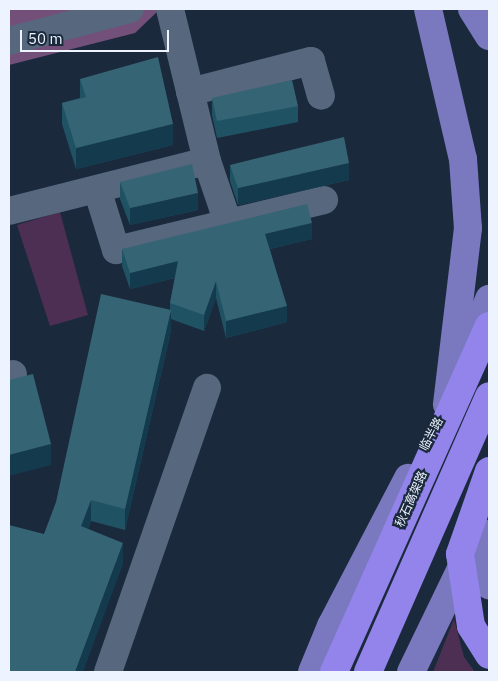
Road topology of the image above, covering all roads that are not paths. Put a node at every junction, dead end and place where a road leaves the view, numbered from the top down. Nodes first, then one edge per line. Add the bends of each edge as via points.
1 (130, 9) edge
2 (170, 9) edge
3 (428, 9) edge
4 (472, 9) edge
5 (489, 36) edge
6 (9, 41) edge
7 (190, 92) junction
8 (321, 96) dead end
9 (207, 160) junction
10 (97, 189) junction
11 (324, 200) dead end
12 (9, 211) edge
13 (228, 223) junction
14 (489, 299) edge
15 (489, 326) edge
16 (207, 388) dead end
17 (489, 396) edge
18 (446, 405) junction
19 (489, 471) edge
20 (484, 518) edge
21 (489, 585) edge
22 (489, 654) edge
23 (108, 672) edge
24 (312, 672) edge
25 (334, 672) edge
26 (368, 672) edge
27 (411, 672) edge

1 - 6 street
2 - 7 street
3 - 18 main road via 463,159 468,228
4 - 5 main road
7 - 8 street via 311,61
7 - 9 street
9 - 10 street
9 - 13 street
10 - 12 street
10 - 13 street via 116,250
11 - 13 street
14 - 18 main road, 临半路
15 - 25 highway, 秋石高架路
16 - 23 street
17 - 26 highway
18 - 24 main road, 临半路 via 331,626
19 - 22 highway via 460,554 471,626
20 - 21 main road via 482,570
20 - 27 main road

